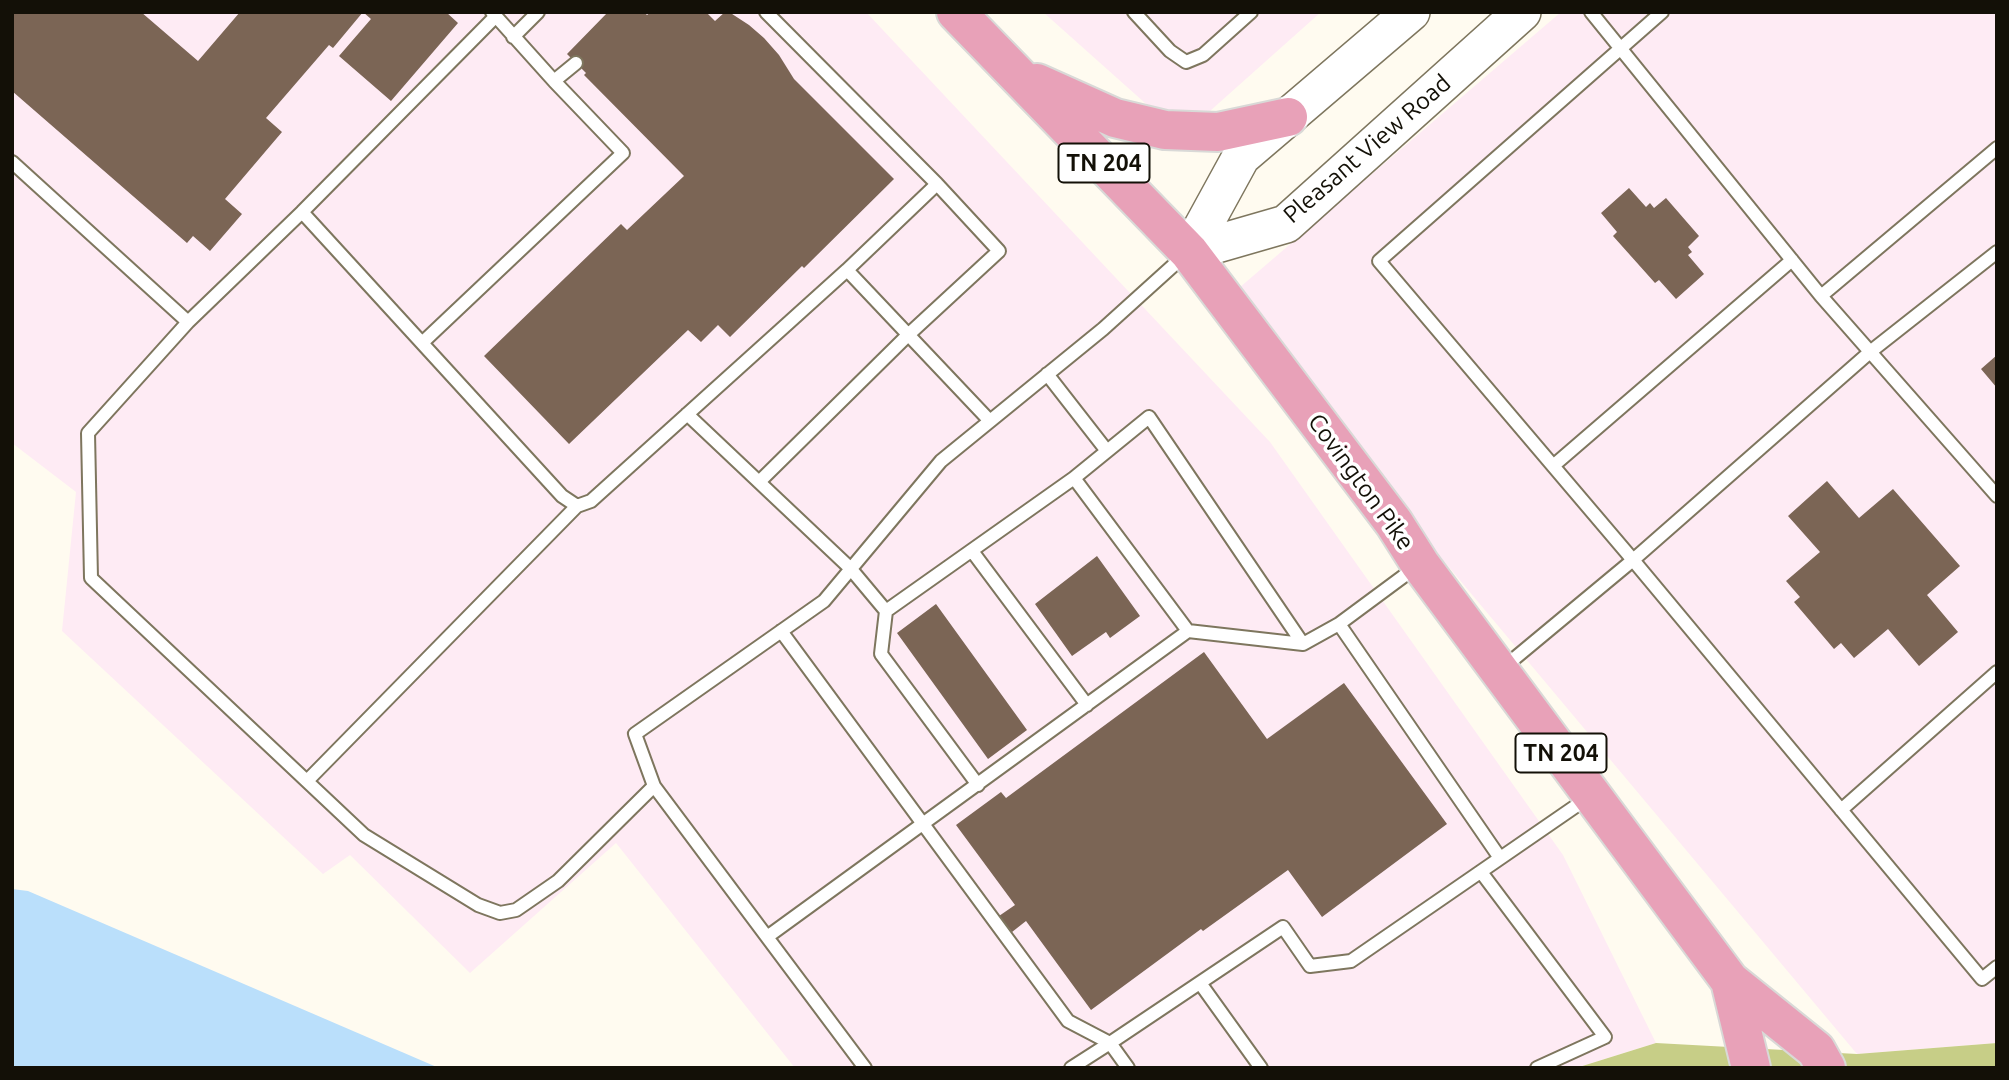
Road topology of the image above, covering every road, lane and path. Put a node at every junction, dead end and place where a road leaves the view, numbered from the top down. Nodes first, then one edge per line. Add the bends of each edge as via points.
1 (538, 12) edge
2 (766, 12) edge
3 (956, 12) edge
4 (1134, 12) edge
5 (1251, 12) edge
6 (1411, 12) edge
7 (1522, 12) edge
8 (1591, 12) edge
9 (1662, 12) edge
10 (494, 14) edge
11 (513, 37) junction
12 (1620, 48) junction
13 (576, 63) dead end
14 (1019, 75) junction
15 (555, 80) junction
16 (1288, 117) junction
17 (1997, 148) edge
18 (12, 162) edge
19 (937, 184) junction
20 (302, 212) junction
21 (1189, 252) junction
22 (1997, 252) edge
23 (1792, 260) junction
24 (847, 270) junction
25 (1821, 296) junction
26 (188, 322) junction
27 (908, 335) junction
28 (422, 344) junction
29 (1870, 352) junction
30 (1047, 374) junction
31 (687, 414) junction
32 (989, 420) junction
33 (1107, 451) junction
34 (1553, 466) junction
35 (1074, 478) junction
36 (759, 482) junction
37 (1997, 496) edge
38 (577, 506) junction
39 (972, 551) junction
40 (1633, 560) junction
41 (1420, 564) junction
42 (850, 568) junction
43 (886, 611) junction
44 (1339, 624) junction
45 (781, 631) junction
46 (1188, 631) junction
47 (1303, 644) junction
48 (1500, 670) junction
49 (1997, 672) edge
50 (1087, 705) junction
51 (307, 781) junction
52 (978, 785) junction
53 (654, 786) junction
54 (1592, 795) junction
55 (1841, 810) junction
56 (924, 824) junction
57 (1500, 859) junction
58 (1481, 872) junction
59 (767, 937) junction
60 (1997, 967) edge
61 (1730, 981) junction
62 (1200, 983) junction
63 (1110, 1043) junction
64 (1821, 1059) edge
65 (865, 1068) edge
66 (1072, 1068) edge
67 (1128, 1068) edge
68 (1261, 1068) edge
69 (1537, 1068) edge
70 (1751, 1068) edge

1 - 11 lane
2 - 19 lane
3 - 14 main road, Covington Pike / TN 204
4 - 5 lane via 1186,62 1203,55
6 - 16 main road
7 - 21 main road, Pleasant View Road via 1286,224
8 - 12 lane
9 - 12 lane
10 - 11 lane
10 - 20 lane
11 - 15 lane
12 - 23 lane
12 - 34 lane via 1379,261
13 - 15 lane
14 - 16 main road via 1115,118 1165,130 1218,132
14 - 21 main road, Covington Pike / TN 204
15 - 28 lane via 623,153
16 - 21 main road via 1241,157
17 - 25 lane
18 - 26 lane
19 - 24 lane
19 - 27 lane via 999,251
20 - 26 lane
20 - 28 lane
21 - 30 lane
21 - 41 main road, Covington Pike / TN 204 via 1394,523
22 - 29 lane
23 - 25 lane
23 - 34 lane
24 - 27 lane
24 - 31 lane
25 - 29 lane
26 - 51 lane via 88,433 91,578
27 - 32 lane
27 - 36 lane
28 - 38 lane via 562,496
29 - 37 lane
29 - 40 lane
30 - 32 lane
30 - 33 lane
31 - 36 lane
31 - 38 lane via 592,501
32 - 42 lane via 941,461
33 - 35 lane
33 - 47 lane via 1149,417
34 - 40 lane
35 - 39 lane
35 - 46 lane
36 - 42 lane
38 - 51 lane
39 - 43 lane
39 - 50 lane
40 - 48 lane
40 - 55 lane
41 - 44 lane
41 - 48 main road, Covington Pike / TN 204
42 - 43 lane
42 - 45 lane via 824,601
43 - 52 lane via 881,654
44 - 47 lane
44 - 57 lane
45 - 53 lane via 635,734
45 - 56 lane
46 - 47 lane
46 - 50 lane
48 - 54 main road, Covington Pike / TN 204
49 - 55 lane
50 - 52 lane
51 - 53 lane via 363,835 478,905 500,913 516,910 558,881
52 - 56 lane
53 - 59 lane
54 - 57 lane
54 - 61 main road, Covington Pike / TN 204
55 - 60 lane via 1982,979
56 - 59 lane
56 - 63 lane via 1069,1020
57 - 58 lane
58 - 62 lane via 1351,961 1311,966 1283,927
58 - 69 lane via 1605,1037
59 - 65 lane
61 - 64 main road, Covington Pike / TN 204
61 - 70 main road, Covington Pike / TN 204
62 - 63 lane
62 - 68 lane
63 - 66 lane
63 - 67 lane

